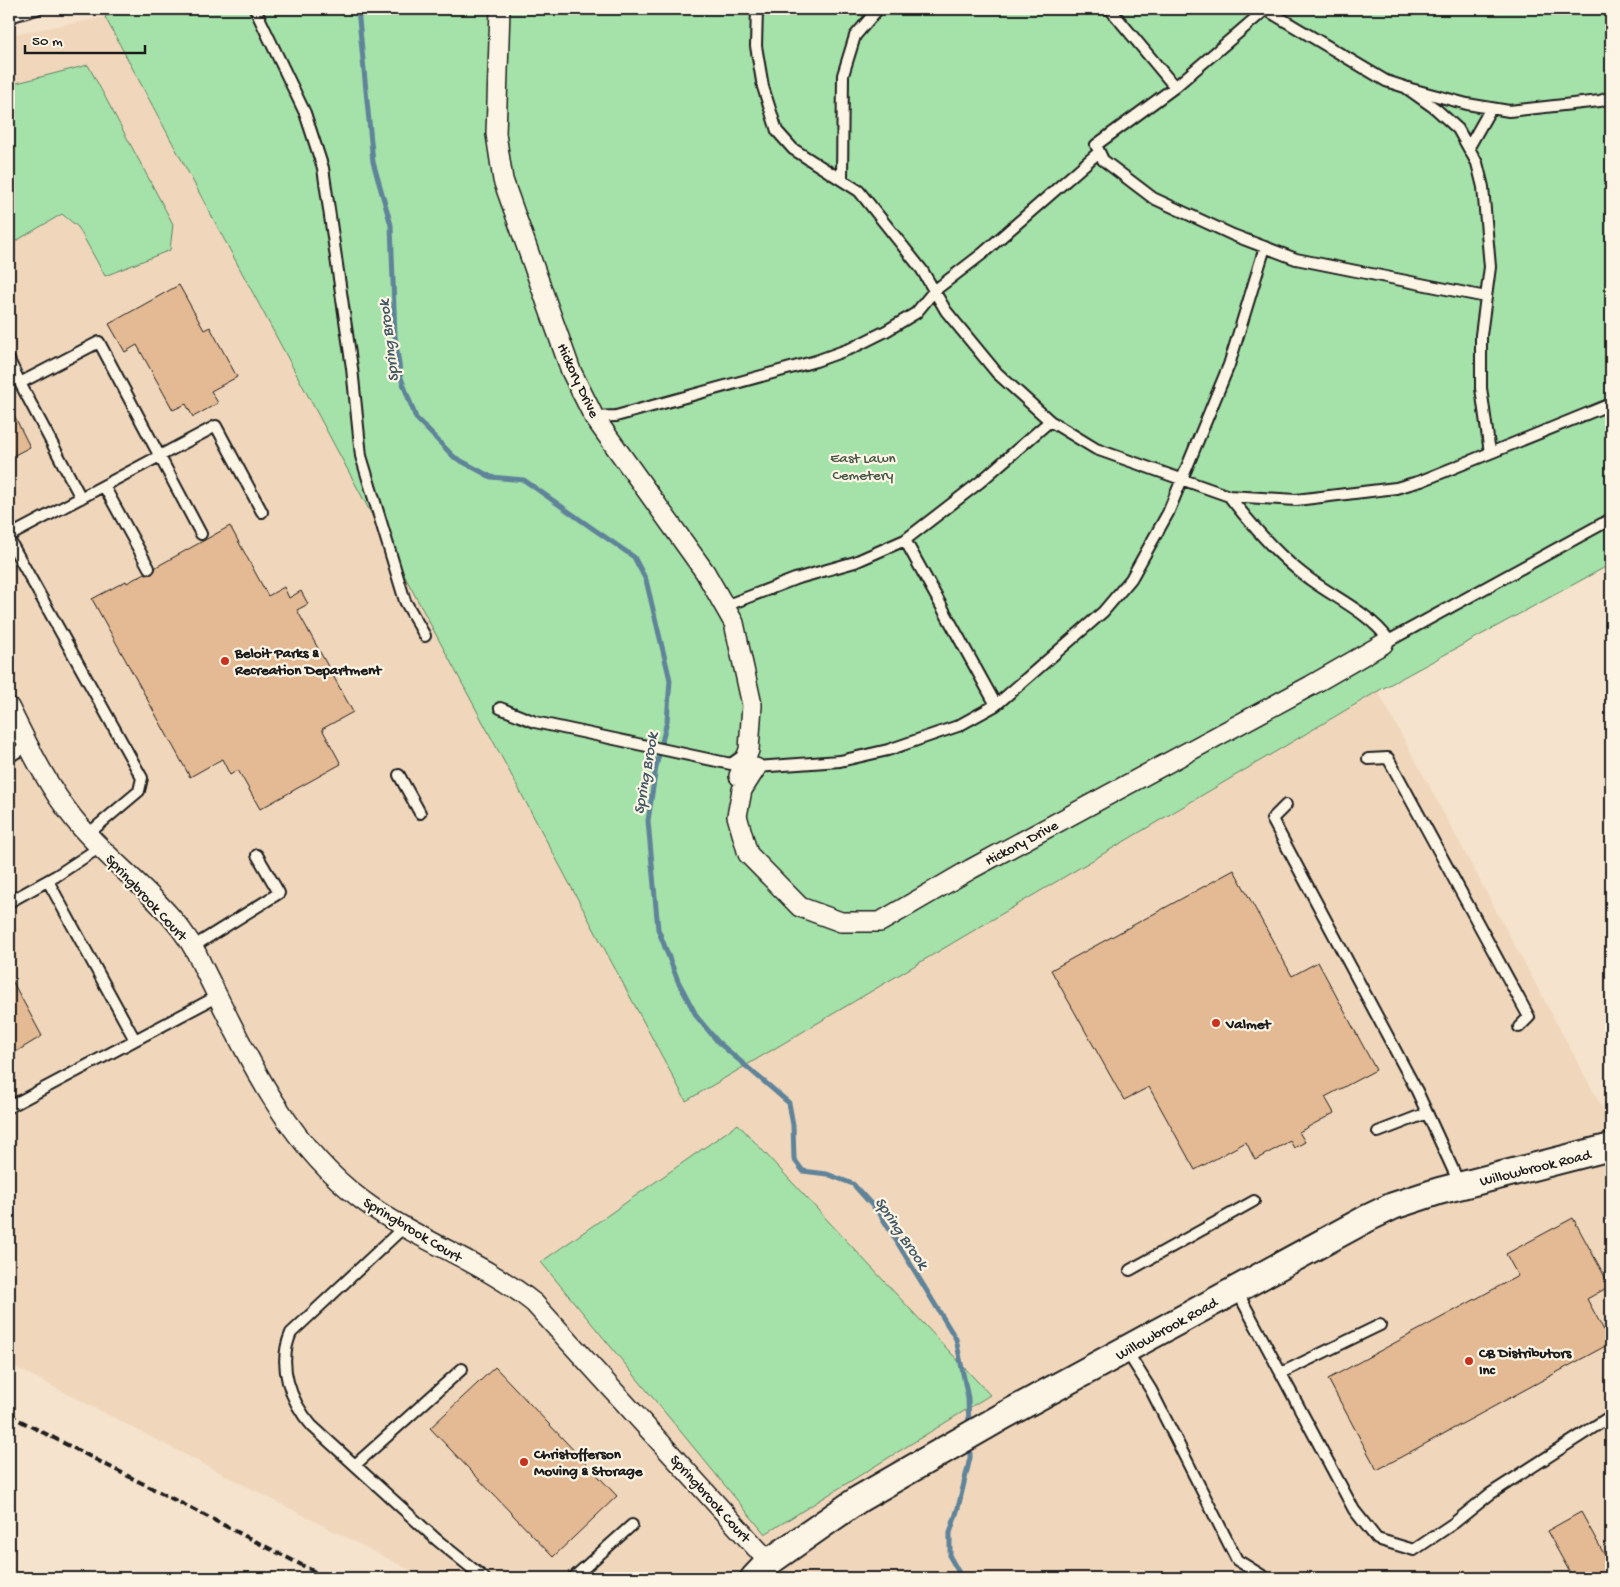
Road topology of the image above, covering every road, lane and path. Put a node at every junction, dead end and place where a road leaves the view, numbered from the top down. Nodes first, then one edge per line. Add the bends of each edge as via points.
1 (37, 9) edge
2 (255, 9) edge
3 (500, 9) edge
4 (757, 9) edge
5 (878, 9) edge
6 (1110, 9) edge
7 (1266, 9) edge
8 (9, 17) edge
9 (1174, 86) junction
10 (1405, 87) junction
11 (1611, 97) edge
12 (1491, 108) junction
13 (1469, 147) junction
14 (1100, 152) junction
15 (842, 180) junction
16 (1265, 247) junction
17 (934, 291) junction
18 (1486, 297) junction
19 (9, 360) edge
20 (20, 383) junction
21 (1611, 404) edge
22 (594, 417) junction
23 (1050, 421) junction
24 (1490, 453) junction
25 (160, 456) junction
26 (1182, 480) junction
27 (104, 486) junction
28 (1229, 496) junction
29 (81, 498) junction
30 (262, 512) dead end
31 (1611, 519) edge
32 (201, 534) dead end
33 (9, 536) edge
34 (905, 540) junction
35 (9, 543) edge
36 (148, 568) dead end
37 (725, 606) junction
38 (425, 636) dead end
39 (1386, 642) junction
40 (996, 705) junction
41 (9, 707) edge
42 (500, 708) dead end
43 (28, 745) junction
44 (9, 757) edge
45 (753, 758) junction
46 (1368, 759) dead end
47 (399, 776) dead end
48 (739, 776) dead end
49 (1286, 805) dead end
50 (420, 814) dead end
51 (94, 841) junction
52 (257, 855) dead end
53 (48, 880) junction
54 (9, 902) edge
55 (194, 946) junction
56 (218, 996) junction
57 (1519, 1028) dead end
58 (135, 1040) junction
59 (9, 1108) edge
60 (1427, 1113) junction
61 (1378, 1132) dead end
62 (1611, 1148) edge
63 (1460, 1185) junction
64 (1254, 1201) dead end
65 (404, 1227) junction
66 (1130, 1270) dead end
67 (1236, 1290) junction
68 (1380, 1325) dead end
69 (1126, 1350) junction
70 (462, 1369) dead end
71 (1281, 1373) junction
72 (1611, 1416) edge
73 (355, 1465) junction
74 (632, 1526) dead end
75 (762, 1570) edge
76 (484, 1578) edge
77 (573, 1578) edge
78 (1266, 1578) edge

1 - 8 lane
2 - 38 lane via 305,112 324,168 361,456 405,601
3 - 22 street, Hickory Drive via 496,134 503,180 571,371
4 - 15 lane via 756,46 766,101 777,131 793,149
5 - 15 lane via 855,36 843,75
6 - 9 lane
7 - 9 lane
7 - 10 lane via 1386,81
9 - 14 lane via 1096,145
10 - 12 lane
10 - 13 lane via 1458,129
11 - 12 lane via 1509,111
12 - 13 lane
13 - 18 lane via 1477,163 1484,195 1490,267
14 - 16 lane via 1103,160 1153,198
14 - 17 lane
15 - 17 lane via 859,191 922,270
16 - 18 lane via 1296,259
16 - 26 lane via 1229,365
17 - 22 lane via 916,313 852,348 616,416
17 - 23 lane via 997,373
18 - 24 lane via 1480,388
19 - 20 lane
20 - 25 lane via 100,342
20 - 29 lane
21 - 24 lane
22 - 37 street, Hickory Drive via 686,544
23 - 26 lane via 1096,449
23 - 34 lane via 980,482
24 - 28 lane via 1396,488 1296,500
25 - 27 lane
25 - 30 lane via 216,426
25 - 32 lane
26 - 28 lane
26 - 40 lane via 1168,513 1131,578 1109,605
27 - 29 lane
27 - 36 lane
28 - 39 lane via 1244,516 1300,572 1377,624
29 - 33 lane
31 - 39 lane
34 - 37 lane via 855,562 795,579
34 - 40 lane
35 - 51 lane via 142,778 139,791
37 - 45 street, Hickory Drive via 737,633 752,705
39 - 45 street, Hickory Drive via 880,922 841,922 800,907 748,854 737,816
40 - 45 lane via 958,726 888,750 840,761
41 - 43 street, Springbrook Court
42 - 45 lane via 535,722 731,764
43 - 44 lane
43 - 51 street, Springbrook Court via 62,803
45 - 48 street, Hickory Drive
46 - 57 lane via 1388,758 1530,1017
47 - 50 lane
49 - 60 lane via 1272,819
51 - 53 lane
51 - 55 street, Springbrook Court
52 - 55 lane via 279,893
53 - 54 lane
53 - 58 lane
55 - 56 street, Springbrook Court
56 - 58 lane
56 - 65 street, Springbrook Court via 265,1088 296,1135 336,1179
58 - 59 lane
60 - 61 lane
60 - 63 lane
62 - 63 street, Willowbrook Road
63 - 67 street, Willowbrook Road via 1393,1206
64 - 66 lane
65 - 73 lane via 290,1333 285,1347 286,1371 298,1410
65 - 75 street, Springbrook Court via 514,1286 534,1303
67 - 69 street, Willowbrook Road
67 - 71 lane
68 - 71 lane
69 - 75 street, Willowbrook Road via 859,1499
69 - 78 lane via 1151,1390 1237,1560
70 - 73 lane
71 - 72 lane via 1354,1510 1377,1539 1414,1550 1490,1494
73 - 76 lane
74 - 77 lane

